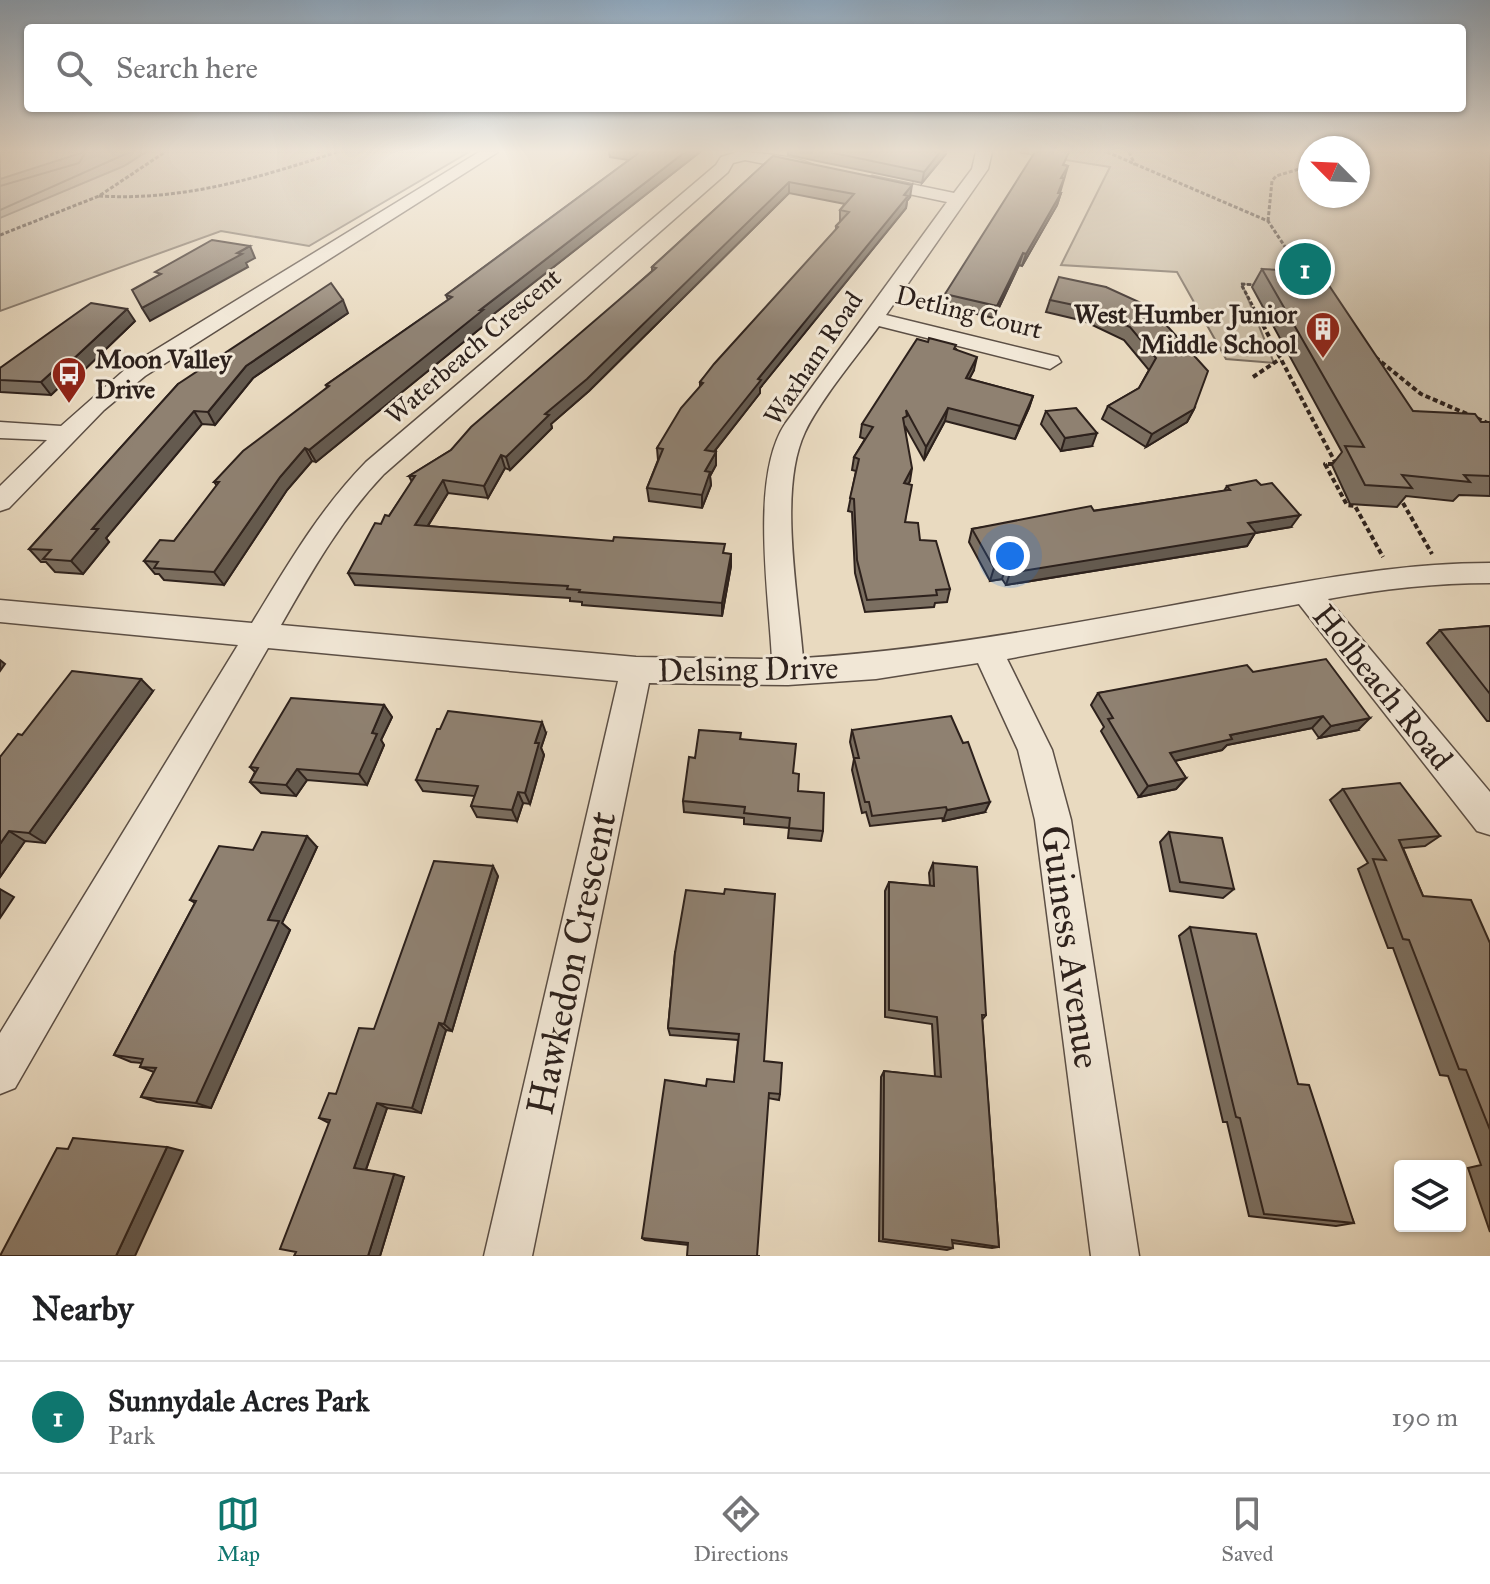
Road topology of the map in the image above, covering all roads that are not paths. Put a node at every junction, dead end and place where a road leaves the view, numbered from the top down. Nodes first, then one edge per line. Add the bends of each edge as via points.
1 (395, 211) edge
2 (673, 211) edge
3 (949, 211) edge
4 (874, 318) junction
5 (1050, 362) dead end
6 (0, 430) edge
7 (67, 434) junction
8 (0, 502) edge
9 (1490, 573) edge
10 (1306, 593) junction
11 (0, 611) edge
12 (260, 634) junction
13 (987, 650) junction
14 (636, 670) junction
15 (788, 672) junction
16 (1490, 819) edge
17 (0, 1073) edge
18 (508, 1256) edge
19 (1115, 1256) edge

1 - 7 street via 174,346 114,388
2 - 12 street, Waterbeach Crescent via 375,468 318,537
3 - 4 street, Waxham Road
4 - 5 street, Detling Court
4 - 15 street, Waxham Road via 794,429 782,459 777,490
6 - 7 street
7 - 8 street
9 - 10 street, Delsing Drive via 1396,578
10 - 13 street, Delsing Drive
10 - 16 street, Holbeach Road
11 - 12 street, Delsing Drive
12 - 14 street, Delsing Drive
12 - 17 street
13 - 15 street, Delsing Drive
13 - 19 street, Guiness Avenue via 1035,750 1053,820
14 - 15 street, Delsing Drive
14 - 18 street, Hawkedon Crescent

